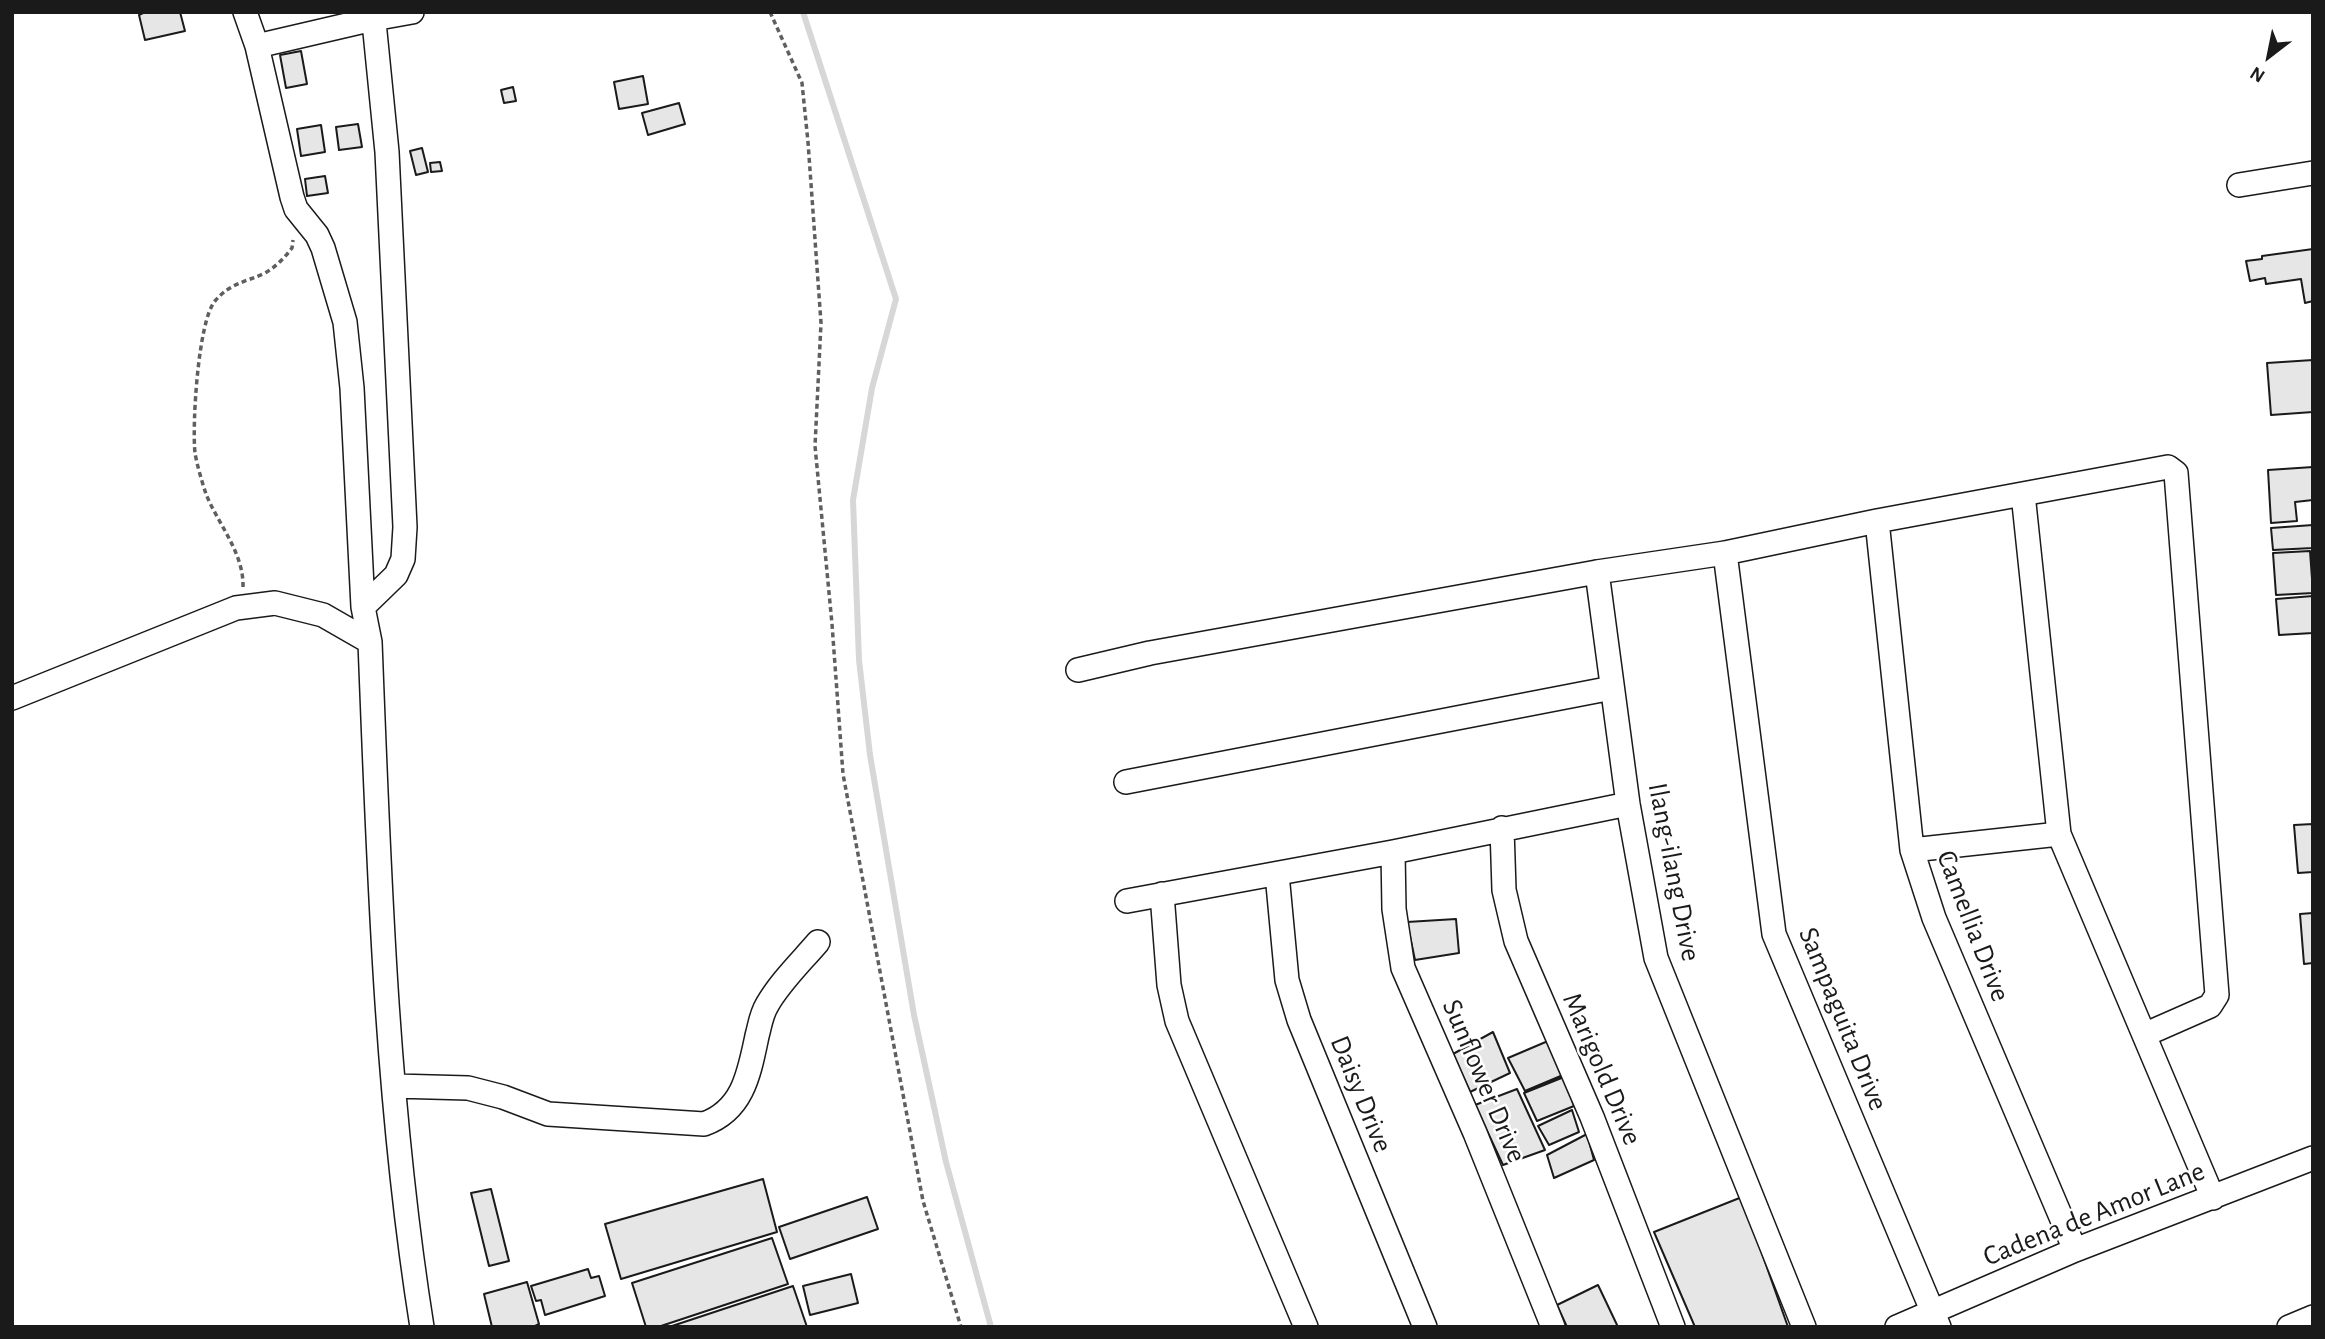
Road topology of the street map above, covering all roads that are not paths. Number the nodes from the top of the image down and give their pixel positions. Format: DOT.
graph roads {
  1 [pos="245,12"];
  2 [pos="412,12"];
  3 [pos="373,15"];
  4 [pos="257,47"];
  5 [pos="2313,173"];
  6 [pos="2239,186"];
  7 [pos="2023,494"];
  8 [pos="1877,521"];
  9 [pos="1725,553"];
  10 [pos="1597,572"];
  11 [pos="363,607"];
  12 [pos="370,642"];
  13 [pos="1078,670"];
  14 [pos="1612,688"];
  15 [pos="12,698"];
  16 [pos="1126,782"];
  17 [pos="1628,804"];
  18 [pos="1502,828"];
  19 [pos="2059,834"];
  20 [pos="1912,850"];
  21 [pos="1393,852"];
  22 [pos="1277,874"];
  23 [pos="1162,894"];
  24 [pos="1127,901"];
  25 [pos="818,942"];
  26 [pos="2144,1035"];
  27 [pos="395,1086"];
  28 [pos="2313,1158"];
  29 [pos="2213,1198"];
  30 [pos="2075,1250"];
  31 [pos="2313,1317"];
  32 [pos="1936,1319"];
  33 [pos="422,1327"];
  34 [pos="1306,1327"];
  35 [pos="1425,1327"];
  36 [pos="1553,1327"];
  37 [pos="1673,1327"];
  38 [pos="1804,1327"];
  39 [pos="1897,1327"];
  40 [pos="2289,1327"];
  1 -- 4 [label="street"];
  2 -- 3 [label="street"];
  3 -- 4 [label="street"];
  3 -- 11 [label="street"];
  4 -- 11 [label="street"];
  5 -- 6 [label="street"];
  7 -- 8 [label="street"];
  7 -- 19 [label="street"];
  7 -- 26 [label="street"];
  8 -- 9 [label="street"];
  8 -- 20 [label="street, Camellia Drive"];
  9 -- 10 [label="street"];
  9 -- 32 [label="street, Sampaguita Drive"];
  10 -- 13 [label="street"];
  10 -- 14 [label="street, Ilang-ilang Drive"];
  11 -- 12 [label="street"];
  12 -- 15 [label="street"];
  12 -- 27 [label="street"];
  14 -- 16 [label="street"];
  14 -- 17 [label="street, Ilang-ilang Drive"];
  17 -- 18 [label="street"];
  17 -- 38 [label="street, Ilang-ilang Drive"];
  18 -- 21 [label="street"];
  18 -- 37 [label="street, Marigold Drive"];
  19 -- 20 [label="street"];
  19 -- 26 [label="street"];
  20 -- 30 [label="street, Camellia Drive"];
  21 -- 22 [label="street"];
  21 -- 36 [label="street, Sunflower Drive"];
  22 -- 23 [label="street"];
  22 -- 35 [label="street, Daisy Drive"];
  23 -- 24 [label="street"];
  23 -- 34 [label="street"];
  25 -- 27 [label="street"];
  26 -- 29 [label="street"];
  27 -- 33 [label="street"];
  28 -- 29 [label="street, Cadena de Amor Lane"];
  29 -- 30 [label="street, Cadena de Amor Lane"];
  30 -- 32 [label="street, Cadena de Amor Lane"];
  31 -- 40 [label="street"];
  32 -- 39 [label="street, Cadena de Amor Lane"];
}
